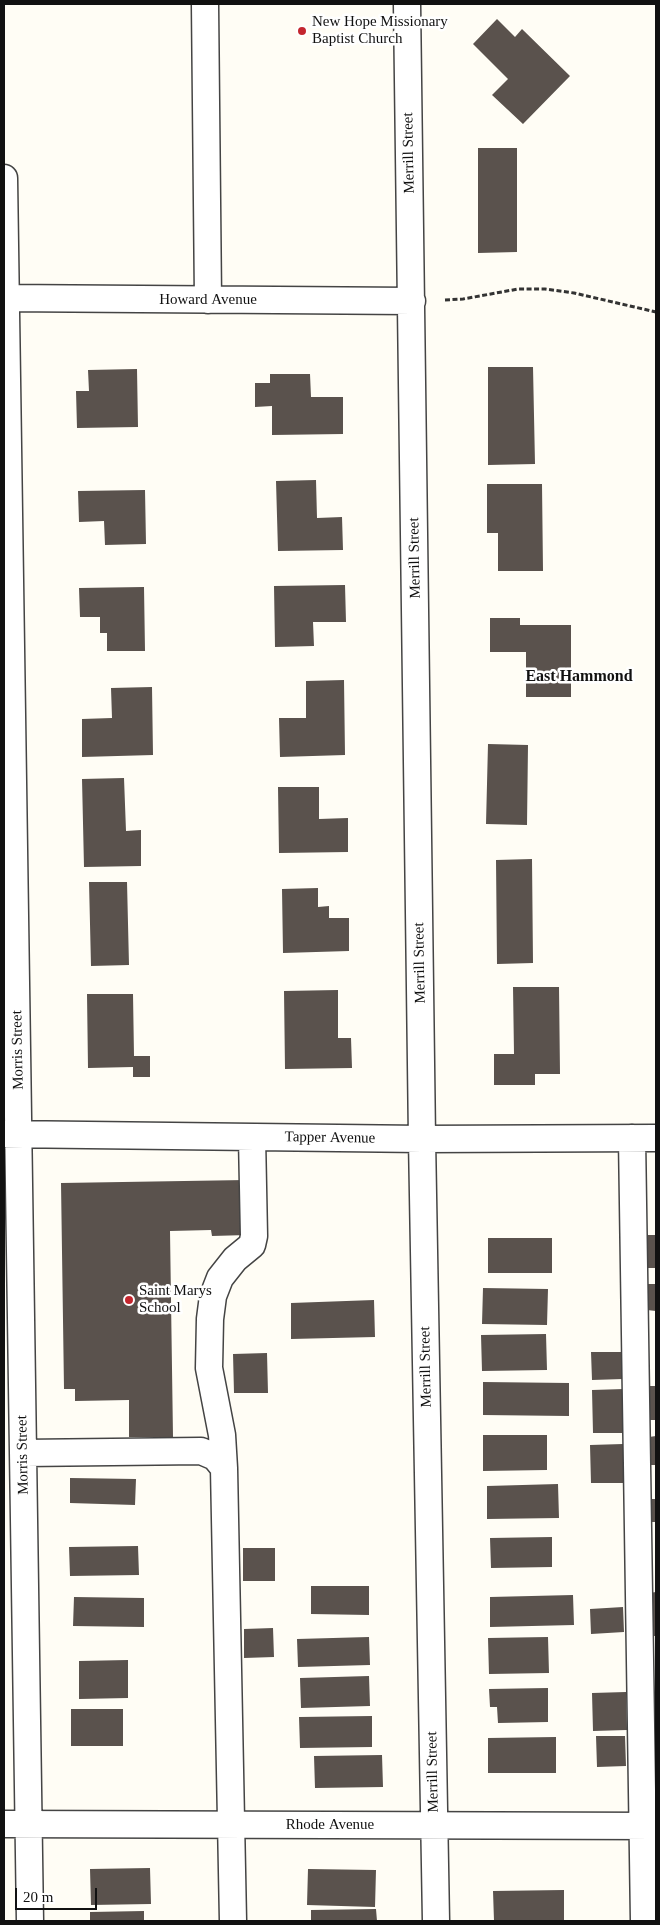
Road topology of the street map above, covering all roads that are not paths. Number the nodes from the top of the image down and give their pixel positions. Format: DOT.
graph roads {
  1 [pos="205,4"];
  2 [pos="407,4"];
  3 [pos="4,178"];
  4 [pos="5,298"];
  5 [pos="208,300"];
  6 [pos="412,301"];
  7 [pos="12,1134"];
  8 [pos="252,1137"];
  9 [pos="644,1138"];
  10 [pos="422,1139"];
  11 [pos="23,1454"];
  12 [pos="224,1468"];
  13 [pos="16,1824"];
  14 [pos="232,1825"];
  15 [pos="434,1825"];
  16 [pos="649,1826"];
  17 [pos="30,1921"];
  18 [pos="233,1921"];
  19 [pos="436,1921"];
  20 [pos="644,1921"];
  1 -- 5 [label="street"];
  2 -- 6 [label="street, Merrill Street"];
  3 -- 4 [label="street, Morris Street"];
  4 -- 5 [label="street, Howard Avenue"];
  4 -- 7 [label="street, Morris Street"];
  5 -- 6 [label="street, Howard Avenue"];
  6 -- 10 [label="street, Merrill Street"];
  7 -- 8 [label="street, Tapper Avenue"];
  7 -- 11 [label="street, Morris Street"];
  8 -- 10 [label="street, Tapper Avenue"];
  8 -- 12 [label="street"];
  9 -- 10 [label="street, Tapper Avenue"];
  9 -- 16 [label="street"];
  10 -- 15 [label="street, Merrill Street"];
  11 -- 12 [label="street"];
  11 -- 13 [label="street, Morris Street"];
  12 -- 14 [label="street"];
  13 -- 14 [label="street, Rhode Avenue"];
  13 -- 17 [label="street, Morris Street"];
  14 -- 15 [label="street, Rhode Avenue"];
  14 -- 18 [label="street"];
  15 -- 16 [label="street, Rhode Avenue"];
  15 -- 19 [label="street, Merrill Street"];
  16 -- 20 [label="street"];
}
